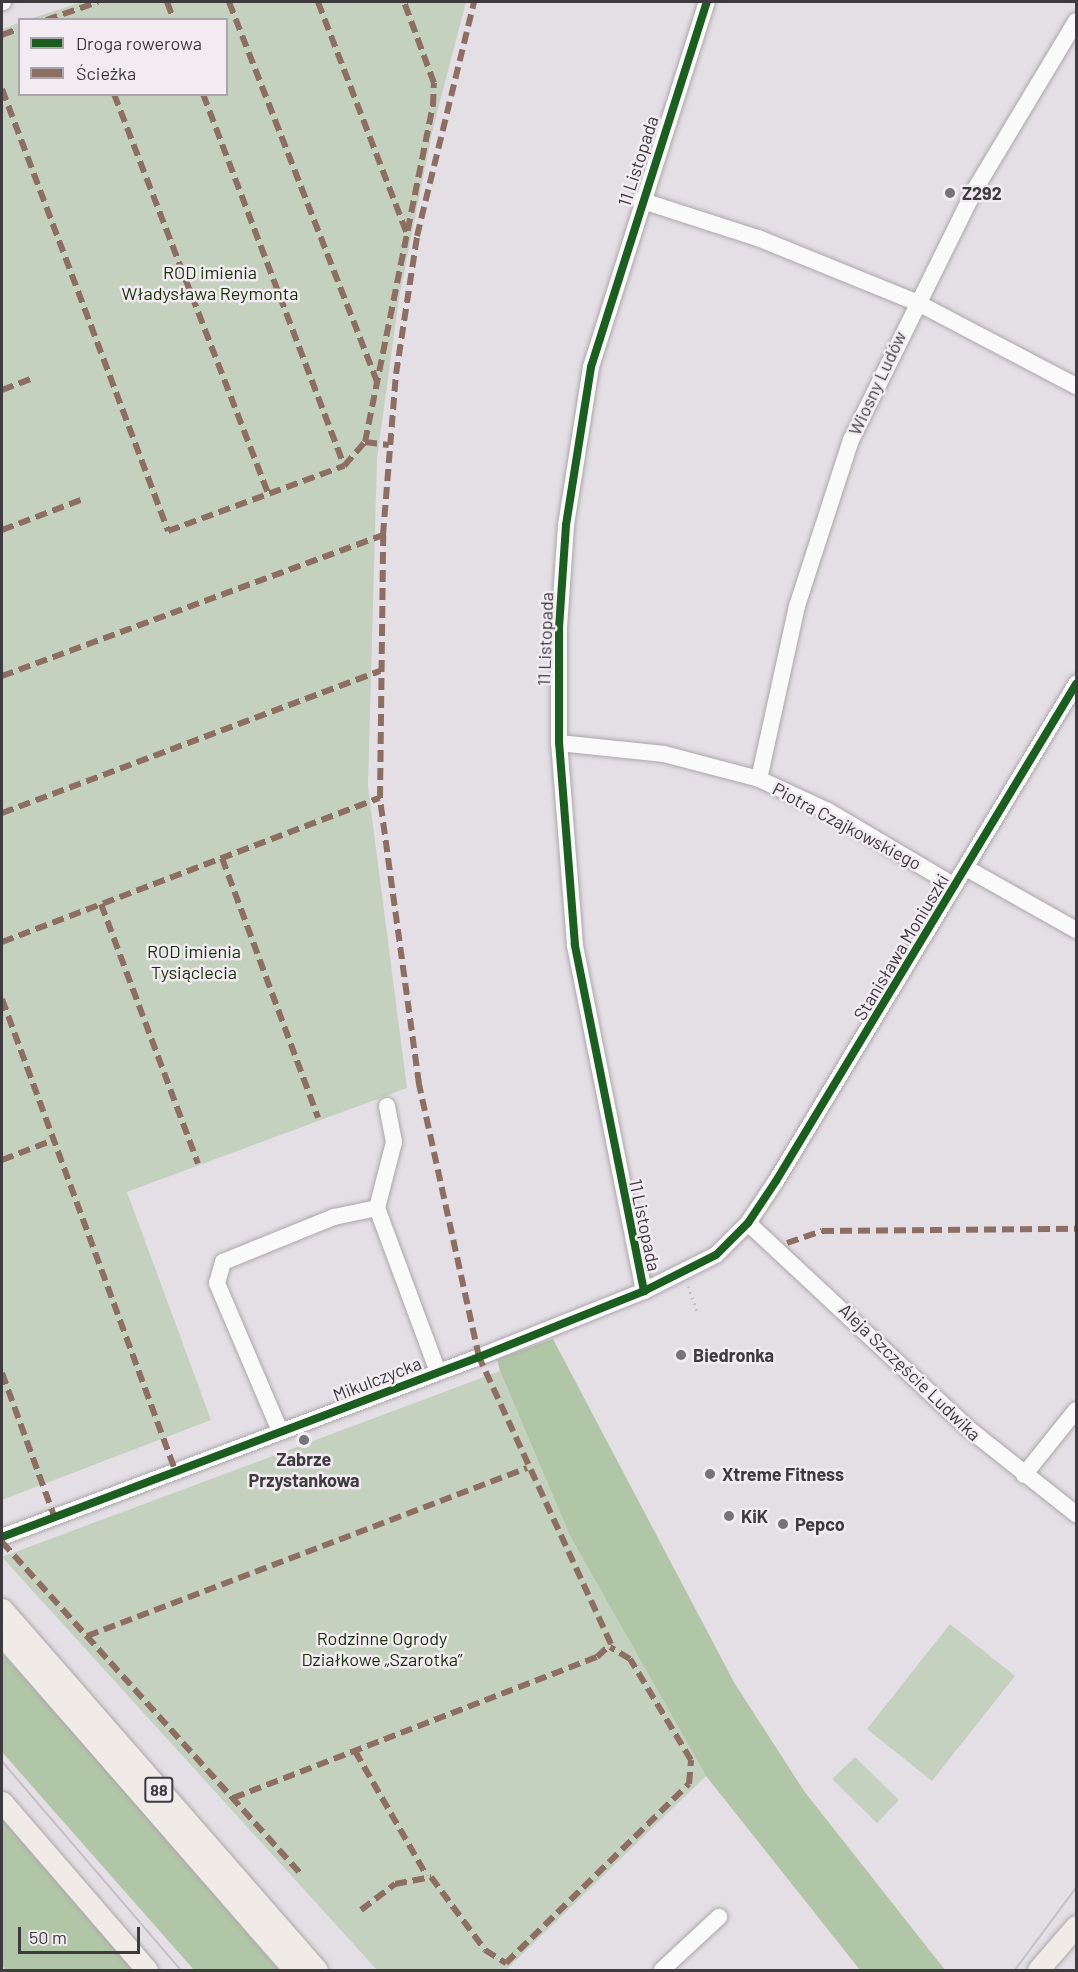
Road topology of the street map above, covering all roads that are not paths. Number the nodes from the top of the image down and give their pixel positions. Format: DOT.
graph roads {
  1 [pos="707,2"];
  2 [pos="1077,21"];
  3 [pos="640,200"];
  4 [pos="916,302"];
  5 [pos="1077,386"];
  6 [pos="1077,684"];
  7 [pos="559,743"];
  8 [pos="759,779"];
  9 [pos="966,868"];
  10 [pos="955,886"];
  11 [pos="1077,930"];
  12 [pos="387,1106"];
  13 [pos="376,1208"];
  14 [pos="748,1223"];
  15 [pos="644,1291"];
  16 [pos="438,1372"];
  17 [pos="1077,1410"];
  18 [pos="280,1431"];
  19 [pos="1024,1475"];
  20 [pos="1077,1514"];
  21 [pos="2,1537"];
  22 [pos="2,1609"];
  23 [pos="2,1635"];
  24 [pos="2,1802"];
  25 [pos="719,1917"];
  26 [pos="1077,1926"];
  27 [pos="147,1971"];
  28 [pos="294,1971"];
  29 [pos="317,1971"];
  30 [pos="662,1971"];
  31 [pos="1038,1971"];
  1 -- 3 [label="street, 11 Listopada"];
  2 -- 4 [label="street, Wiosny Ludów"];
  3 -- 4 [label="street"];
  3 -- 7 [label="street, 11 Listopada"];
  4 -- 5 [label="street"];
  4 -- 8 [label="street, Wiosny Ludów"];
  6 -- 9 [label="street, Stanisława Moniuszki"];
  7 -- 8 [label="street, Piotra Czajkowskiego"];
  7 -- 15 [label="street, 11 Listopada"];
  8 -- 10 [label="street, Piotra Czajkowskiego"];
  9 -- 10 [label="street, Stanisława Moniuszki"];
  9 -- 11 [label="street"];
  10 -- 14 [label="street, Stanisława Moniuszki"];
  12 -- 13 [label="street"];
  13 -- 16 [label="street"];
  13 -- 18 [label="street"];
  14 -- 15 [label="street, Mikulczycka"];
  14 -- 19 [label="street, Aleja Szczęście Ludwika"];
  15 -- 16 [label="street, Mikulczycka"];
  16 -- 18 [label="street, Mikulczycka"];
  17 -- 19 [label="street"];
  18 -- 21 [label="street, Mikulczycka"];
  19 -- 20 [label="street, Aleja Szczęście Ludwika"];
  22 -- 29 [label="main road, 88"];
  23 -- 28 [label="main road, 88"];
  24 -- 27 [label="main road"];
  25 -- 30 [label="street"];
  26 -- 31 [label="main road"];
}
